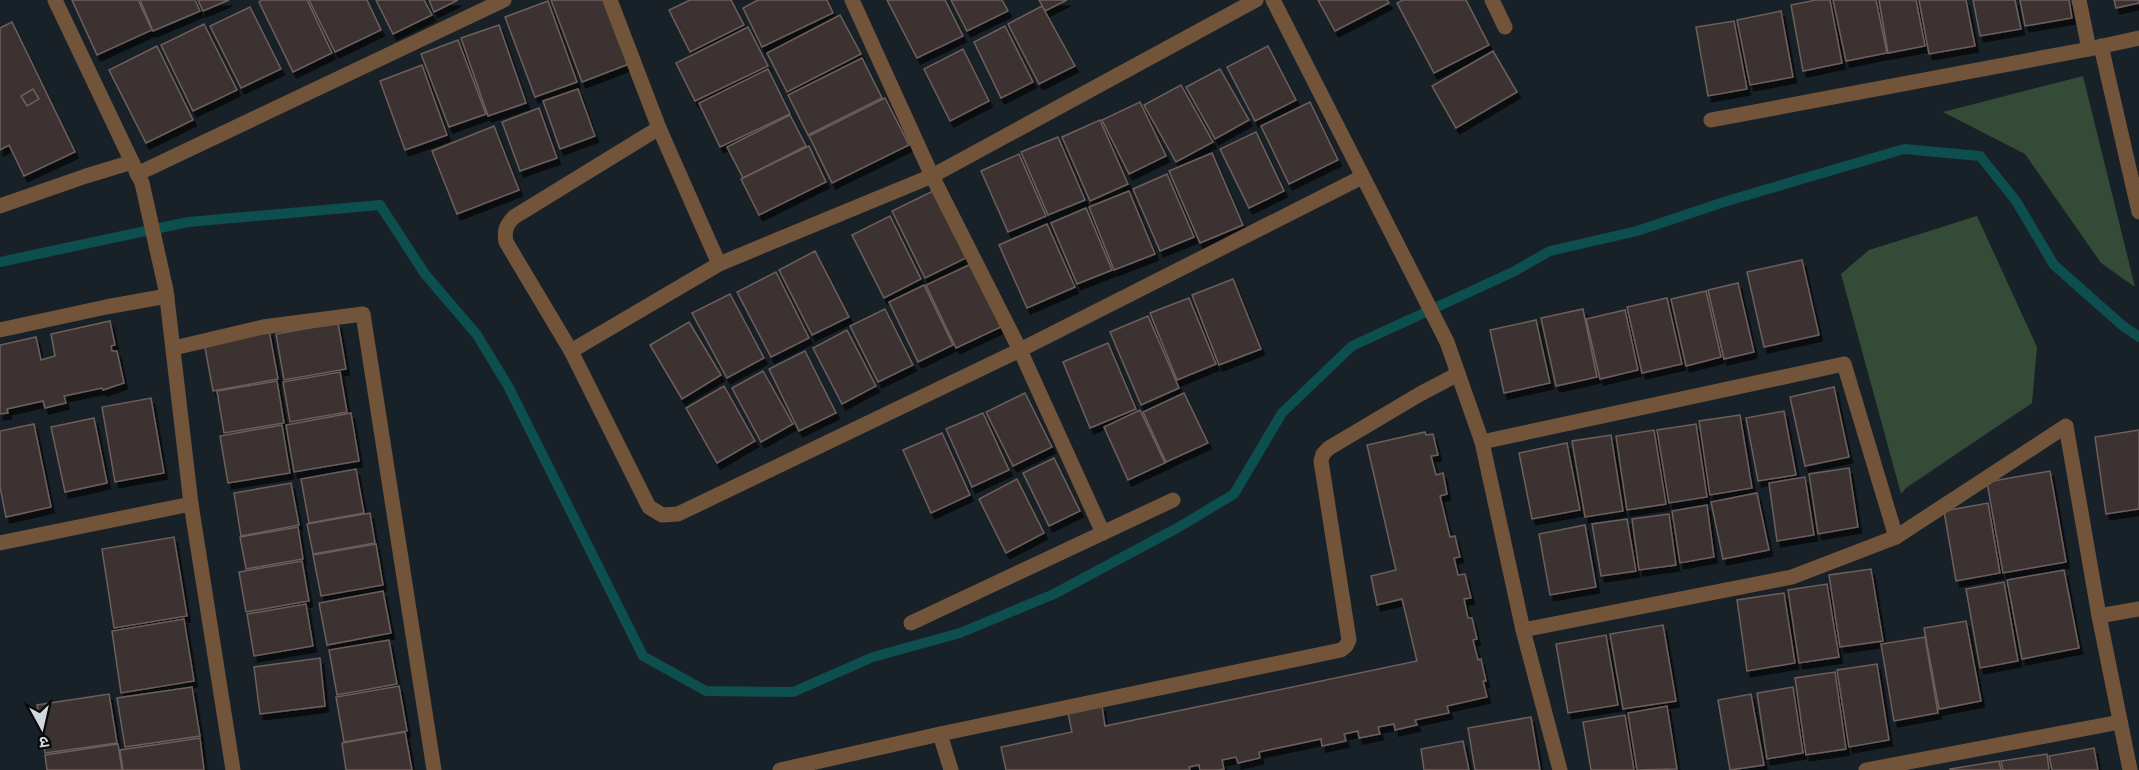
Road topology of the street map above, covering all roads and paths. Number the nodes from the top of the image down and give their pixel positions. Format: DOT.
graph roads {
  1 [pos="55,0"];
  2 [pos="504,0"];
  3 [pos="610,0"];
  4 [pos="852,0"];
  5 [pos="1256,0"];
  6 [pos="1273,0"];
  7 [pos="1492,0"];
  8 [pos="2079,0"];
  9 [pos="1505,27"];
  10 [pos="2139,38"];
  11 [pos="2095,47"];
  12 [pos="1711,120"];
  13 [pos="659,128"];
  14 [pos="137,173"];
  15 [pos="932,176"];
  16 [pos="1362,177"];
  17 [pos="0,207"];
  18 [pos="2139,212"];
  19 [pos="719,264"];
  20 [pos="167,293"];
  21 [pos="0,330"];
  22 [pos="174,348"];
  23 [pos="1020,350"];
  24 [pos="571,351"];
  25 [pos="1458,374"];
  26 [pos="1482,442"];
  27 [pos="1173,500"];
  28 [pos="191,504"];
  29 [pos="1103,533"];
  30 [pos="1896,537"];
  31 [pos="0,543"];
  32 [pos="2139,609"];
  33 [pos="2099,616"];
  34 [pos="911,622"];
  35 [pos="1523,630"];
  36 [pos="2120,722"];
  37 [pos="940,734"];
  38 [pos="233,770"];
  39 [pos="434,770"];
  40 [pos="780,770"];
  41 [pos="951,770"];
  42 [pos="1560,770"];
  43 [pos="1866,770"];
  44 [pos="2130,770"];
  1 -- 14 [label="street"];
  2 -- 14 [label="street"];
  3 -- 13 [label="street"];
  4 -- 15 [label="street"];
  5 -- 15 [label="street"];
  6 -- 16 [label="street"];
  7 -- 9 [label="street"];
  8 -- 11 [label="street"];
  10 -- 11 [label="street"];
  11 -- 12 [label="street"];
  11 -- 18 [label="street"];
  13 -- 19 [label="street"];
  13 -- 24 [label="street"];
  14 -- 17 [label="street"];
  14 -- 20 [label="street"];
  15 -- 19 [label="street"];
  15 -- 23 [label="street"];
  16 -- 23 [label="street"];
  16 -- 25 [label="street"];
  19 -- 24 [label="street"];
  20 -- 21 [label="street"];
  20 -- 22 [label="street"];
  22 -- 28 [label="street"];
  22 -- 39 [label="street"];
  23 -- 24 [label="street"];
  23 -- 29 [label="street"];
  25 -- 26 [label="street"];
  25 -- 37 [label="street"];
  26 -- 30 [label="street"];
  26 -- 35 [label="street"];
  27 -- 29 [label="street"];
  28 -- 31 [label="street"];
  28 -- 38 [label="street"];
  29 -- 34 [label="street"];
  30 -- 33 [label="street"];
  30 -- 35 [label="street"];
  32 -- 33 [label="street"];
  33 -- 36 [label="street"];
  35 -- 42 [label="street"];
  36 -- 43 [label="street"];
  36 -- 44 [label="street"];
  37 -- 40 [label="street"];
  37 -- 41 [label="street"];
}
